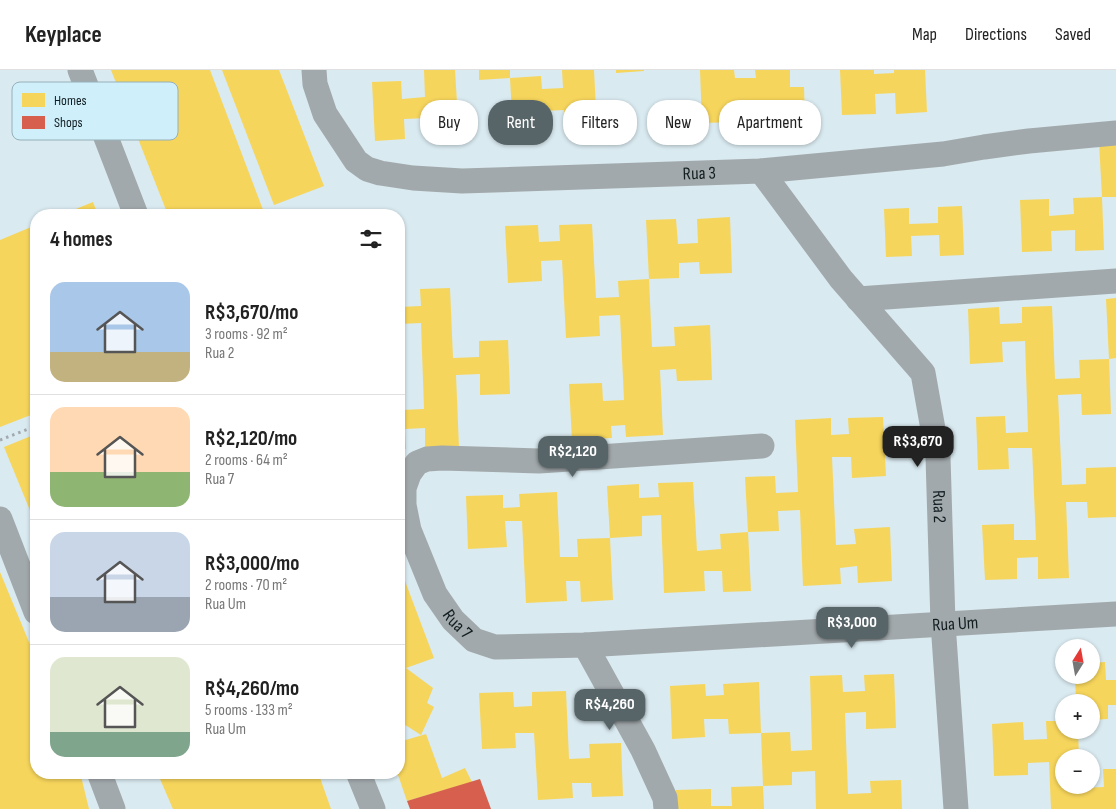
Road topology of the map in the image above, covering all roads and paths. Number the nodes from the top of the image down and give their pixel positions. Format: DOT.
graph roads {
  1 [pos="80,70"];
  2 [pos="314,70"];
  3 [pos="85,82"];
  4 [pos="1116,133"];
  5 [pos="107,140"];
  6 [pos="761,171"];
  7 [pos="134,209"];
  8 [pos="1116,282"];
  9 [pos="858,299"];
  10 [pos="30,428"];
  11 [pos="0,440"];
  12 [pos="762,446"];
  13 [pos="405,485"];
  14 [pos="405,510"];
  15 [pos="0,519"];
  16 [pos="30,596"];
  17 [pos="1116,614"];
  18 [pos="943,624"];
  19 [pos="585,645"];
  20 [pos="102,779"];
  21 [pos="361,779"];
  22 [pos="113,809"];
  23 [pos="373,809"];
  24 [pos="666,809"];
  25 [pos="956,809"];
  1 -- 3 [label="street"];
  2 -- 6 [label="street, Rua 3"];
  4 -- 6 [label="street, Rua 3"];
  5 -- 7 [label="street"];
  6 -- 9 [label="street, Rua 2"];
  8 -- 9 [label="street"];
  9 -- 18 [label="street, Rua 2"];
  10 -- 11 [label="path"];
  12 -- 13 [label="street, Rua 7"];
  14 -- 19 [label="street, Rua 7"];
  15 -- 16 [label="street"];
  17 -- 18 [label="street, Rua Um"];
  18 -- 19 [label="street, Rua Um"];
  18 -- 25 [label="street, Rua 2"];
  19 -- 24 [label="street"];
  20 -- 22 [label="street"];
  21 -- 23 [label="street"];
}
